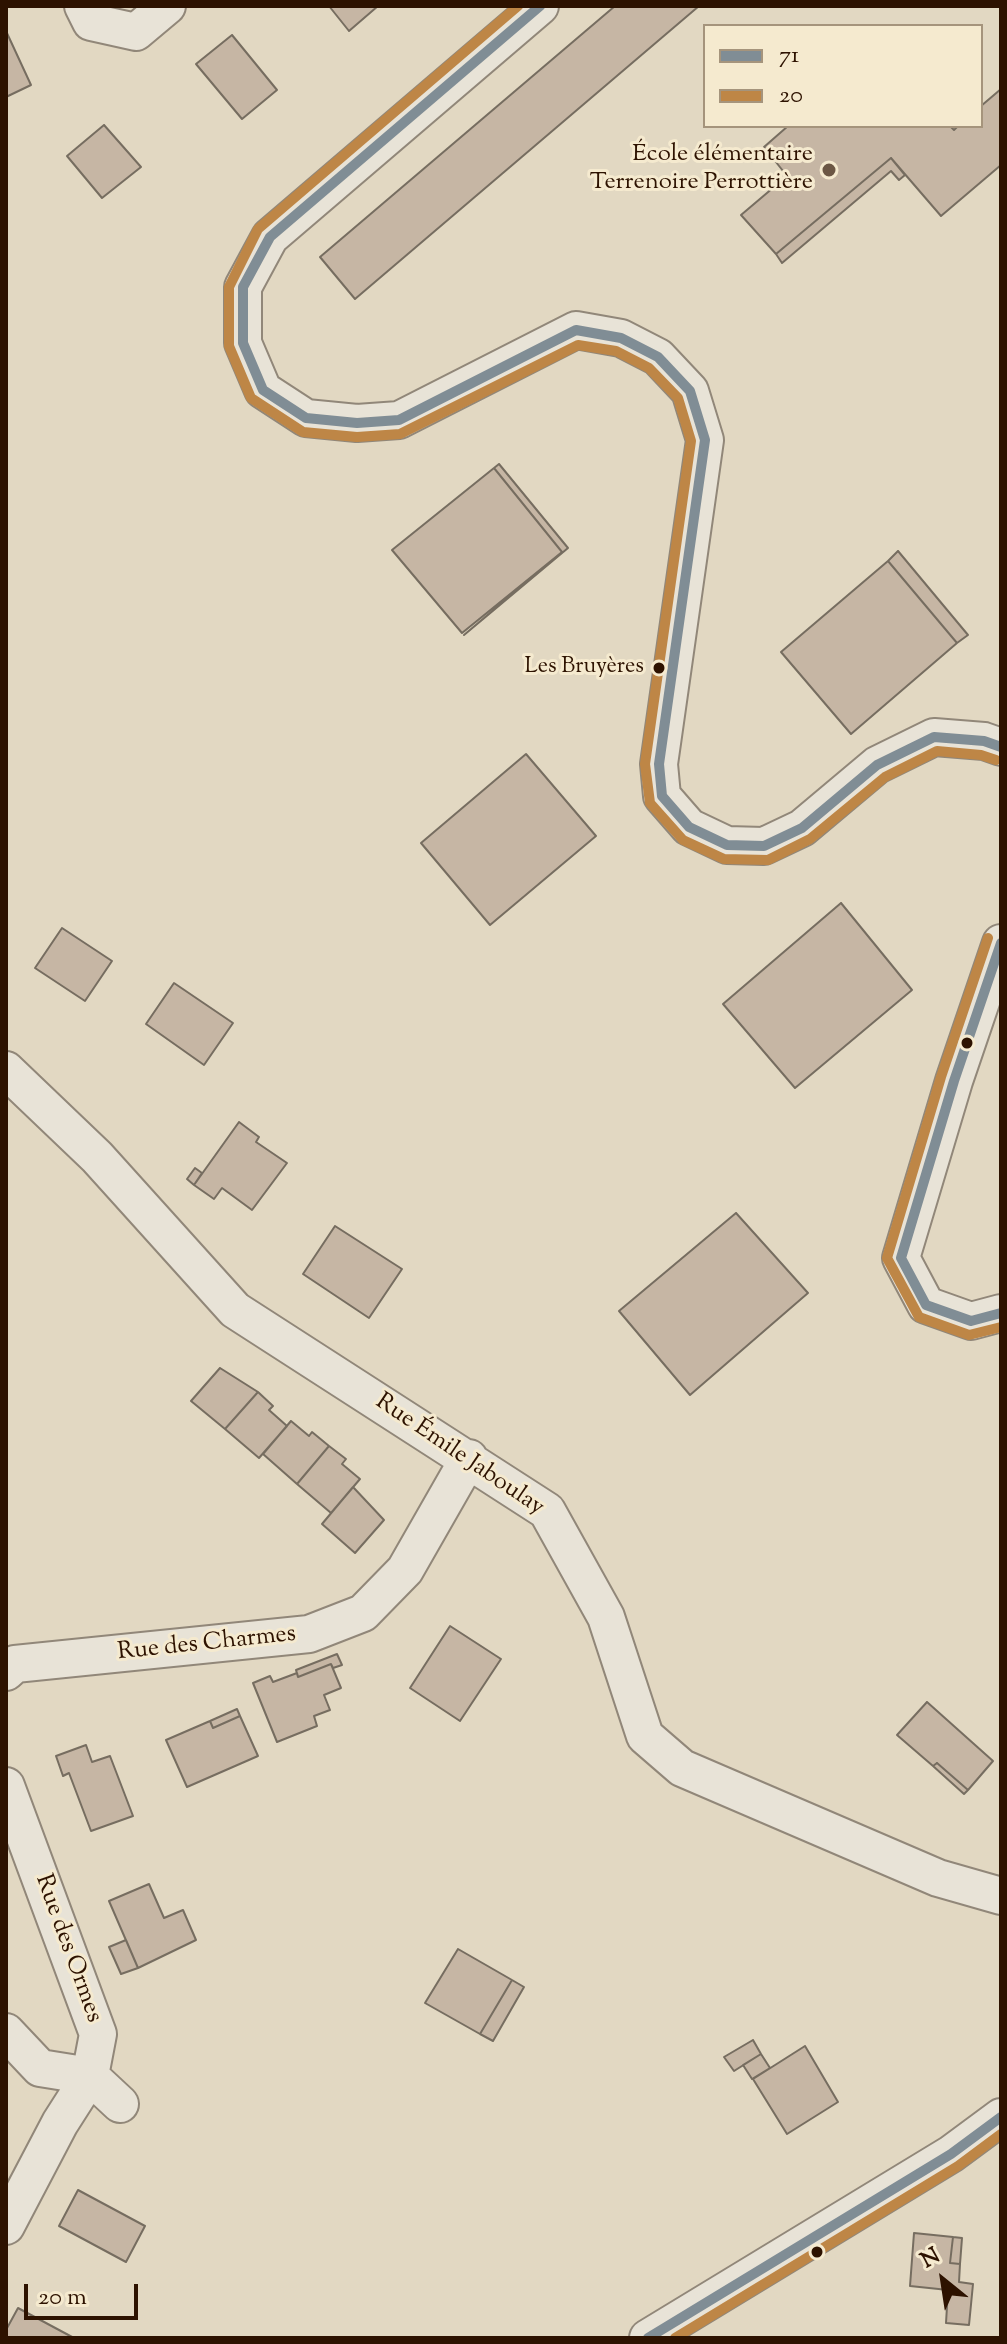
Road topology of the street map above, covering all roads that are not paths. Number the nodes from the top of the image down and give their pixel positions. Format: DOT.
graph roads {
  1 [pos="83,6"];
  2 [pos="167,6"];
  3 [pos="540,6"];
  4 [pos="1001,747"];
  5 [pos="1001,943"];
  6 [pos="6,1070"];
  7 [pos="1001,1313"];
  8 [pos="469,1458"];
  9 [pos="6,1672"];
  10 [pos="6,1786"];
  11 [pos="1001,1896"];
  12 [pos="6,2032"];
  13 [pos="90,2076"];
  14 [pos="120,2104"];
  15 [pos="1001,2117"];
  16 [pos="6,2226"];
  17 [pos="648,2338"];
  1 -- 2 [label="street"];
  3 -- 4 [label="street"];
  5 -- 7 [label="street"];
  6 -- 8 [label="street, Rue Émile Jaboulay"];
  8 -- 9 [label="street, Rue des Charmes"];
  8 -- 11 [label="street, Rue Émile Jaboulay"];
  10 -- 13 [label="street, Rue des Ormes"];
  12 -- 13 [label="street"];
  13 -- 14 [label="street"];
  13 -- 16 [label="street"];
  15 -- 17 [label="street"];
}
